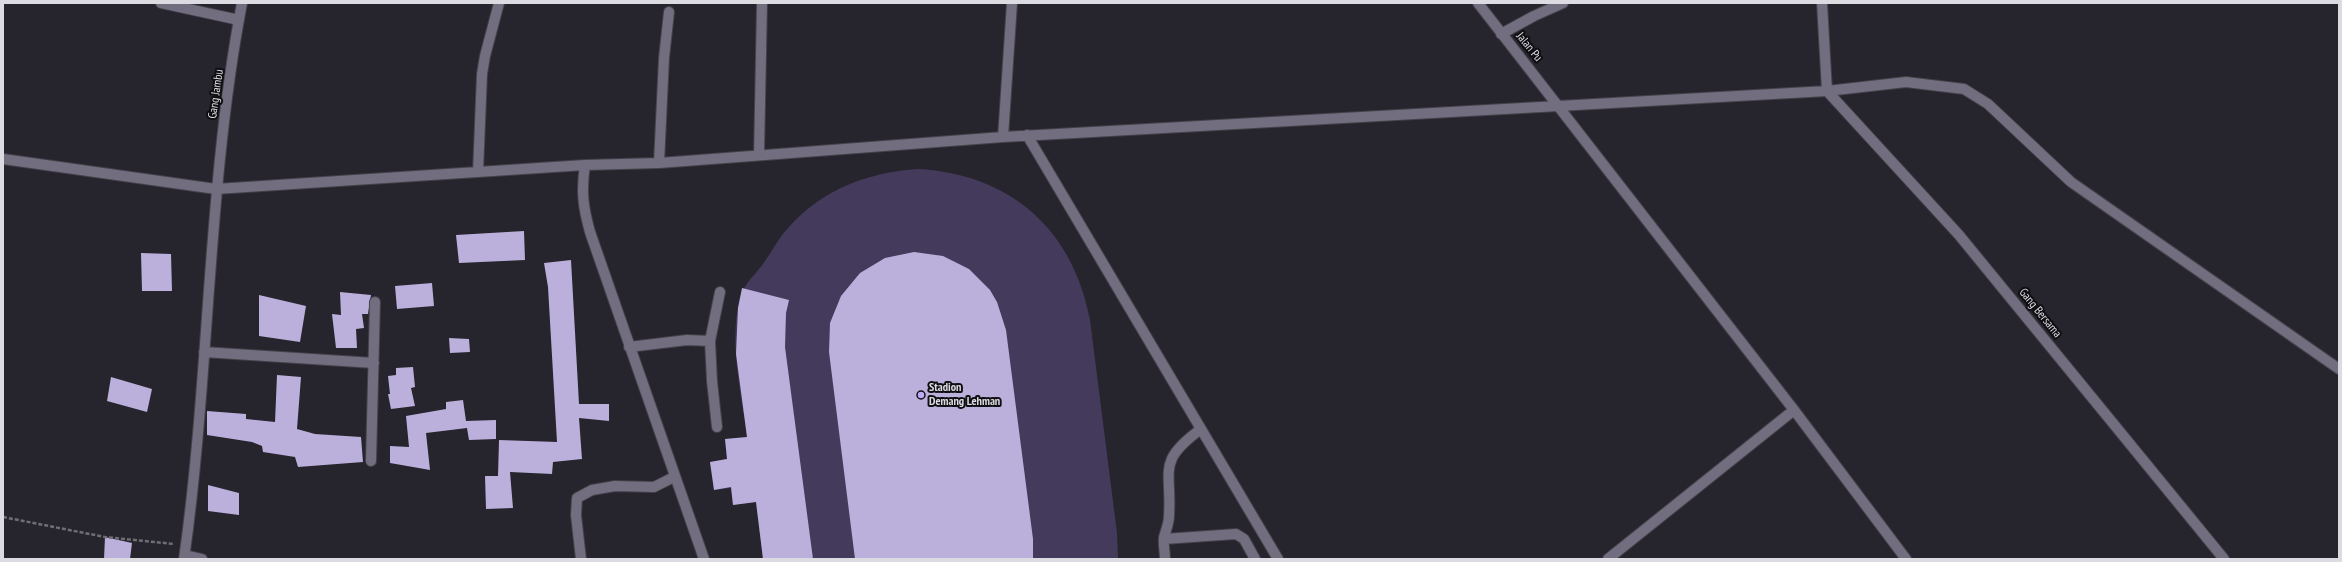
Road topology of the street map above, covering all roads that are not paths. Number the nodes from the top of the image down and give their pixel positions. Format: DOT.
graph roads {
  1 [pos="161,3"];
  2 [pos="242,3"];
  3 [pos="499,3"];
  4 [pos="762,3"];
  5 [pos="1012,3"];
  6 [pos="1478,3"];
  7 [pos="1563,3"];
  8 [pos="1822,3"];
  9 [pos="669,12"];
  10 [pos="239,20"];
  11 [pos="1501,34"];
  12 [pos="1827,91"];
  13 [pos="1561,107"];
  14 [pos="1027,135"];
  15 [pos="1003,137"];
  16 [pos="760,155"];
  17 [pos="3,159"];
  18 [pos="659,163"];
  19 [pos="585,165"];
  20 [pos="478,172"];
  21 [pos="216,188"];
  22 [pos="720,292"];
  23 [pos="375,302"];
  24 [pos="710,342"];
  25 [pos="629,347"];
  26 [pos="204,352"];
  27 [pos="374,363"];
  28 [pos="2339,369"];
  29 [pos="1794,410"];
  30 [pos="718,427"];
  31 [pos="1201,429"];
  32 [pos="371,461"];
  33 [pos="674,477"];
  34 [pos="1164,539"];
  35 [pos="184,557"];
  36 [pos="202,559"];
  37 [pos="581,559"];
  38 [pos="704,559"];
  39 [pos="1165,559"];
  40 [pos="1255,559"];
  41 [pos="1278,559"];
  42 [pos="1608,559"];
  43 [pos="1906,559"];
  44 [pos="2224,559"];
  1 -- 10 [label="street"];
  2 -- 10 [label="street, Gang Jambu"];
  3 -- 20 [label="street"];
  4 -- 16 [label="street"];
  5 -- 15 [label="street"];
  6 -- 11 [label="street, Jalan Pu"];
  7 -- 11 [label="street"];
  8 -- 12 [label="street"];
  9 -- 18 [label="street"];
  10 -- 21 [label="street, Gang Jambu"];
  11 -- 13 [label="street, Jalan Pu"];
  12 -- 13 [label="street"];
  12 -- 28 [label="street"];
  12 -- 44 [label="street, Gang Bersama"];
  13 -- 14 [label="street"];
  13 -- 29 [label="street, Jalan Pu"];
  14 -- 15 [label="street"];
  14 -- 31 [label="street"];
  15 -- 16 [label="street"];
  16 -- 18 [label="street"];
  17 -- 21 [label="street"];
  18 -- 19 [label="street"];
  19 -- 20 [label="street"];
  19 -- 25 [label="street"];
  20 -- 21 [label="street"];
  21 -- 26 [label="street, Gang Jambu"];
  22 -- 24 [label="street"];
  23 -- 27 [label="street"];
  24 -- 25 [label="street"];
  24 -- 30 [label="street"];
  25 -- 33 [label="street"];
  26 -- 27 [label="street"];
  26 -- 35 [label="street, Gang Jambu"];
  27 -- 32 [label="street"];
  29 -- 42 [label="street"];
  29 -- 43 [label="street, Jalan Pu"];
  31 -- 34 [label="street"];
  31 -- 41 [label="street"];
  33 -- 37 [label="street"];
  33 -- 38 [label="street"];
  34 -- 39 [label="street"];
  34 -- 40 [label="street"];
  35 -- 36 [label="street"];
}
